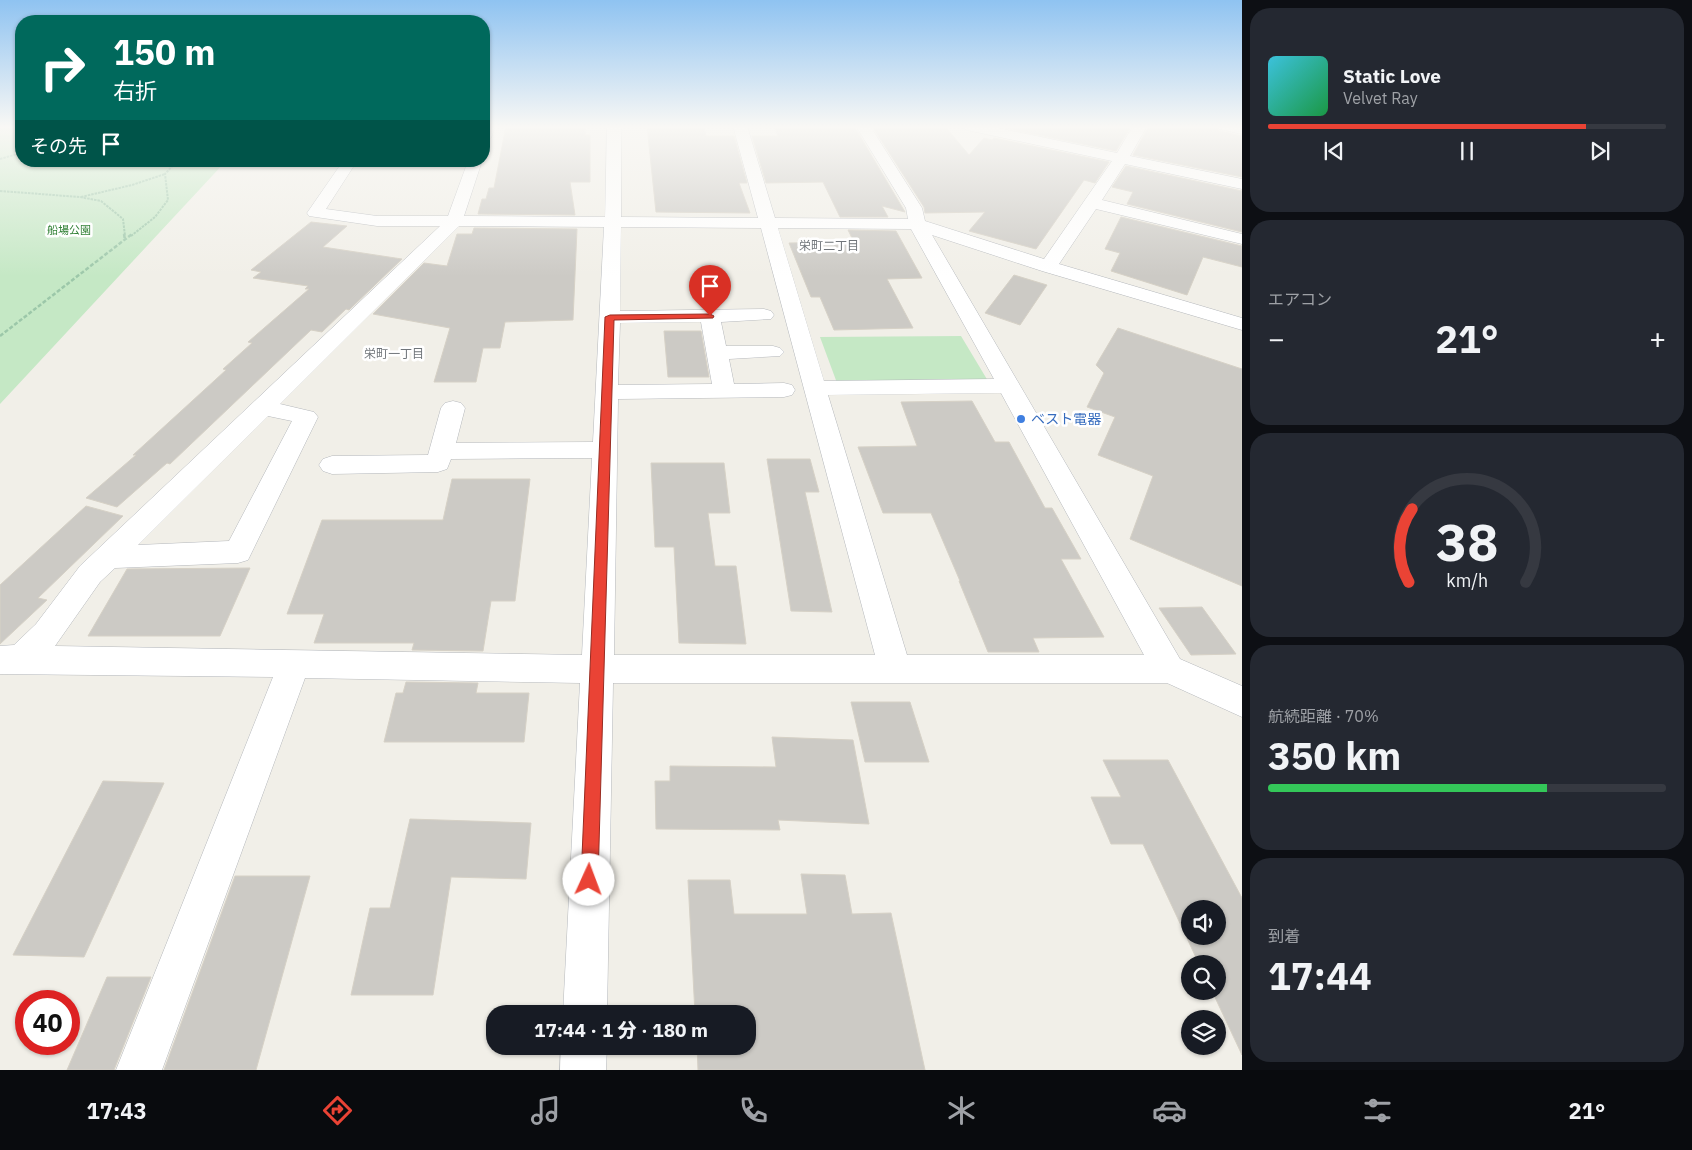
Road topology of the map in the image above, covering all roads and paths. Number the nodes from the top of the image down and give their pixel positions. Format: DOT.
graph roads {
  1 [pos="159,176"];
  2 [pos="165,176"];
  3 [pos="340,176"];
  4 [pos="470,176"];
  5 [pos="613,176"];
  6 [pos="754,176"];
  7 [pos="894,176"];
  8 [pos="1111,176"];
  9 [pos="1203,176"];
  10 [pos="1242,184"];
  11 [pos="0,191"];
  12 [pos="80,197"];
  13 [pos="1093,203"];
  14 [pos="454,222"];
  15 [pos="613,222"];
  16 [pos="768,223"];
  17 [pos="917,224"];
  18 [pos="1242,239"];
  19 [pos="125,241"];
  20 [pos="1048,267"];
  21 [pos="710,316"];
  22 [pos="764,316"];
  23 [pos="610,317"];
  24 [pos="1242,324"];
  25 [pos="0,336"];
  26 [pos="773,352"];
  27 [pos="717,353"];
  28 [pos="1008,386"];
  29 [pos="815,388"];
  30 [pos="724,390"];
  31 [pos="784,390"];
  32 [pos="607,392"];
  33 [pos="263,407"];
  34 [pos="452,408"];
  35 [pos="605,450"];
  36 [pos="443,451"];
  37 [pos="332,465"];
  38 [pos="99,565"];
  39 [pos="11,659"];
  40 [pos="295,664"];
  41 [pos="596,669"];
  42 [pos="895,669"];
  43 [pos="1169,669"];
  44 [pos="1242,702"];
  45 [pos="585,1005"];
  46 [pos="584,1055"];
  47 [pos="139,1070"];
  48 [pos="583,1070"];
  1 -- 12 [label="path"];
  2 -- 19 [label="path"];
  3 -- 14 [label="street"];
  4 -- 14 [label="street"];
  5 -- 15 [label="street"];
  6 -- 16 [label="street"];
  7 -- 17 [label="street"];
  8 -- 13 [label="street"];
  9 -- 10 [label="street"];
  11 -- 12 [label="path"];
  12 -- 19 [label="path"];
  13 -- 18 [label="street"];
  13 -- 20 [label="street"];
  14 -- 15 [label="street"];
  14 -- 33 [label="street"];
  15 -- 16 [label="street"];
  15 -- 23 [label="street"];
  16 -- 17 [label="street"];
  16 -- 29 [label="street"];
  17 -- 20 [label="street"];
  17 -- 28 [label="street"];
  19 -- 25 [label="path"];
  20 -- 24 [label="street"];
  21 -- 22 [label="street"];
  21 -- 23 [label="street"];
  21 -- 27 [label="street"];
  23 -- 32 [label="street"];
  26 -- 27 [label="street"];
  27 -- 30 [label="street"];
  28 -- 29 [label="street"];
  28 -- 43 [label="street"];
  29 -- 42 [label="street"];
  30 -- 31 [label="street"];
  30 -- 32 [label="street"];
  32 -- 35 [label="street"];
  33 -- 38 [label="street"];
  33 -- 38 [label="street"];
  34 -- 36 [label="street"];
  35 -- 36 [label="street"];
  35 -- 41 [label="street"];
  36 -- 37 [label="street"];
  38 -- 39 [label="street"];
  39 -- 40 [label="street"];
  40 -- 41 [label="street"];
  40 -- 47 [label="street"];
  41 -- 42 [label="street"];
  41 -- 45 [label="street"];
  42 -- 43 [label="street"];
  43 -- 44 [label="street"];
  46 -- 48 [label="street"];
}
